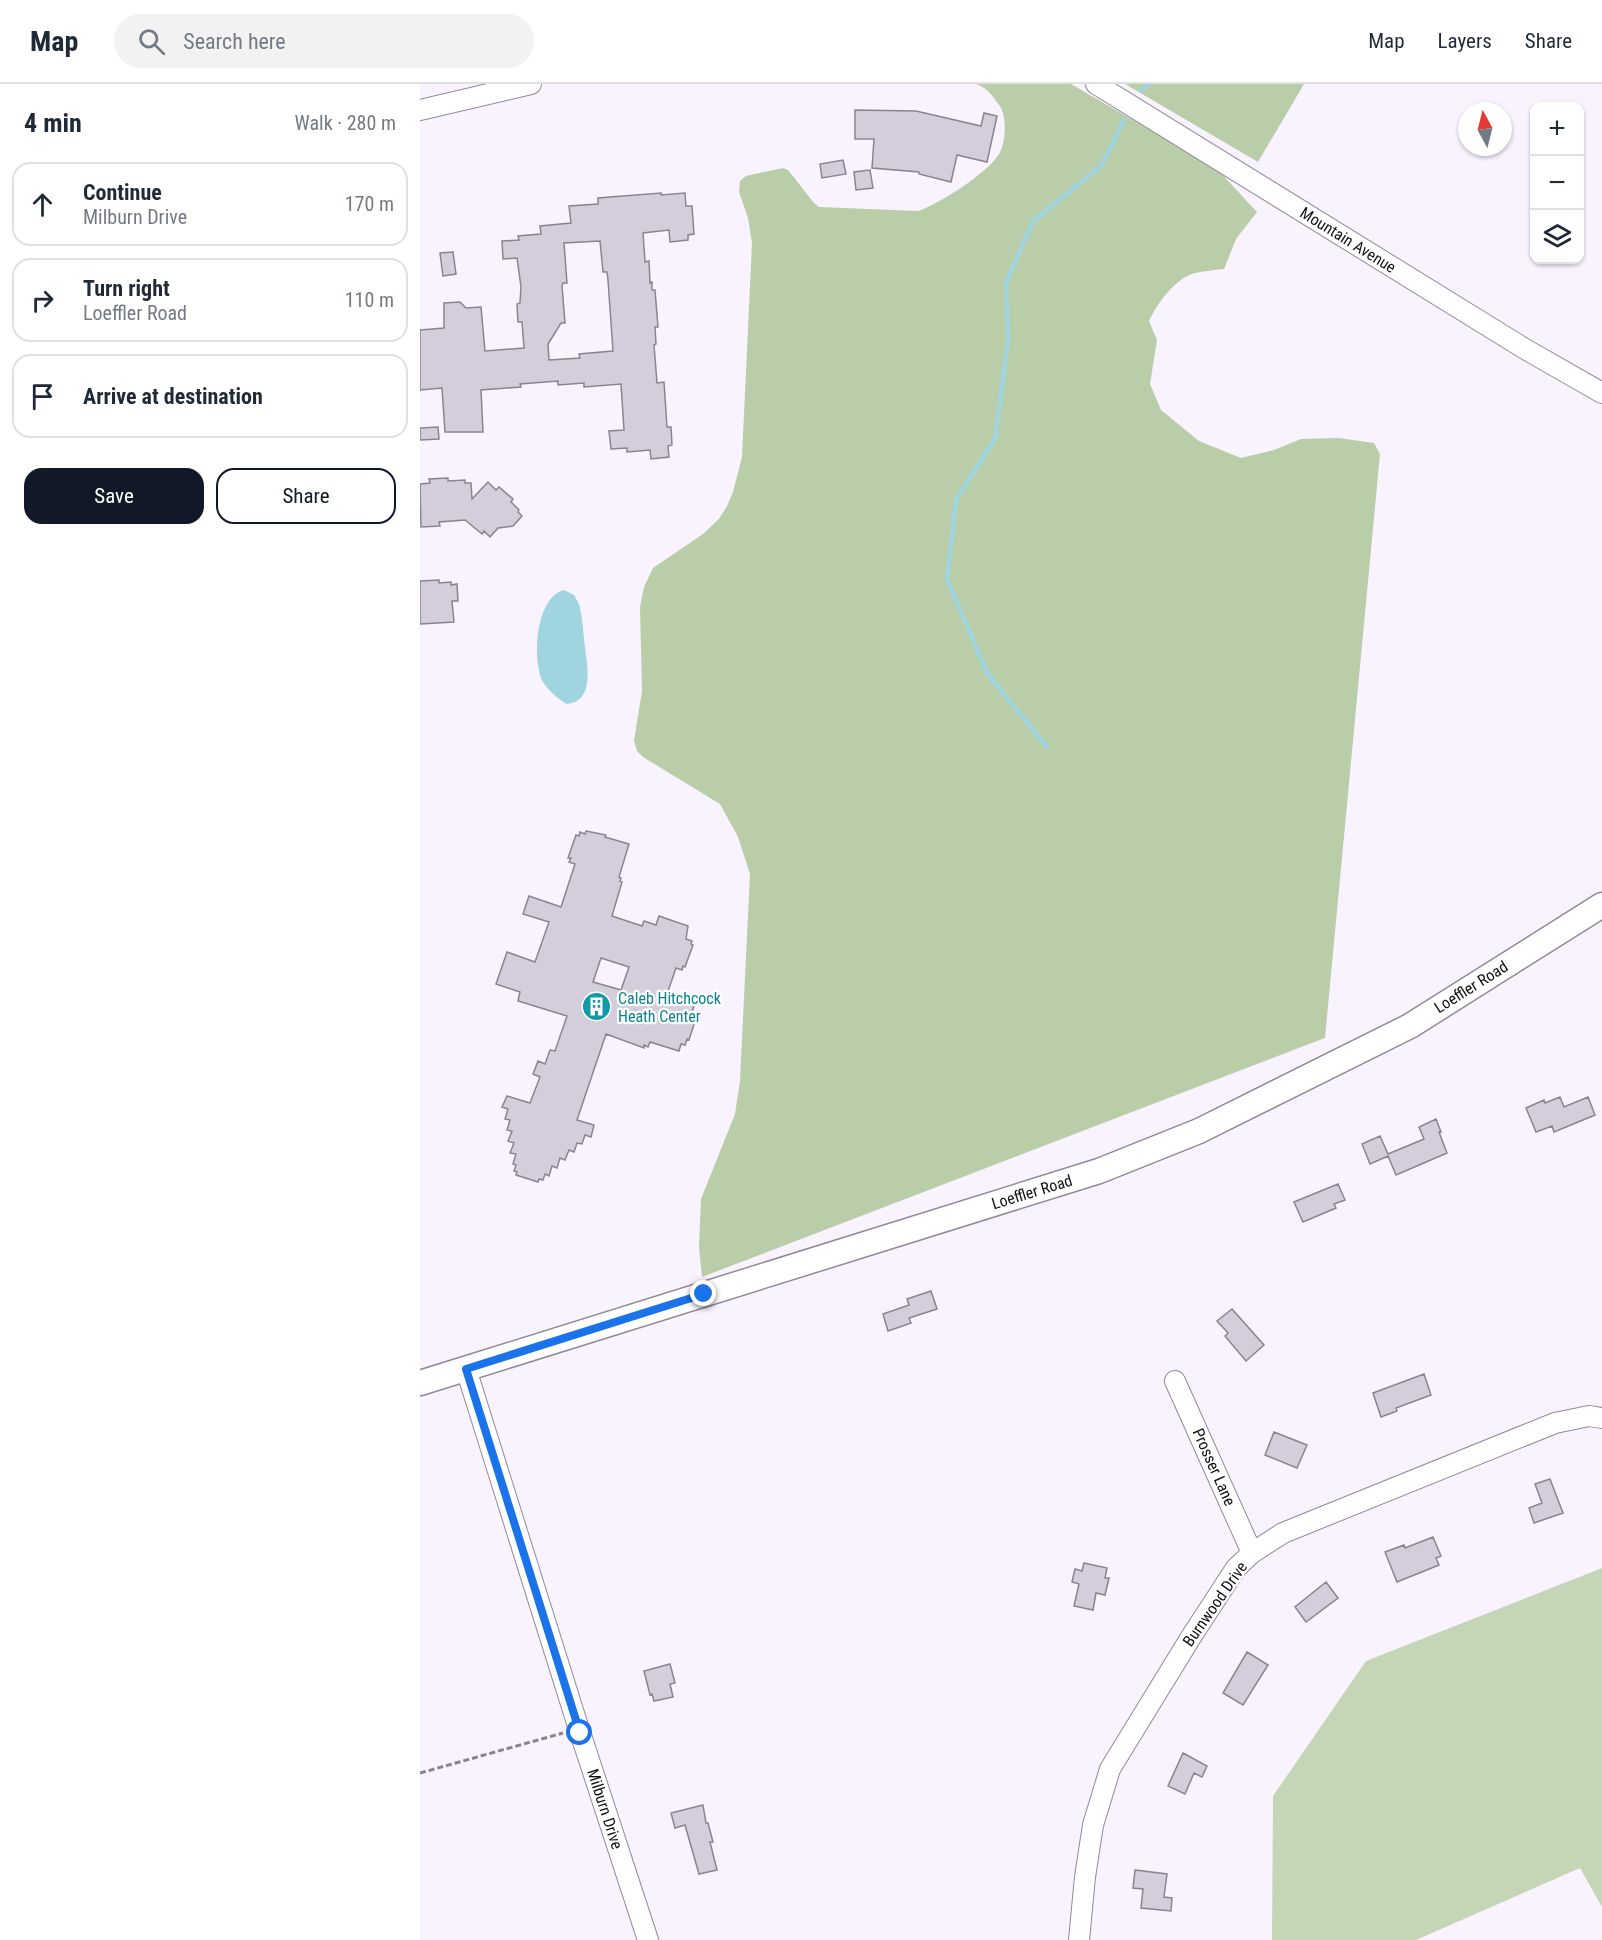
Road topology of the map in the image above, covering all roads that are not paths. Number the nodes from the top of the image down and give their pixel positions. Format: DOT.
graph roads {
  1 [pos="531,84"];
  2 [pos="1096,84"];
  3 [pos="420,110"];
  4 [pos="1602,393"];
  5 [pos="1602,904"];
  6 [pos="466,1369"];
  7 [pos="1175,1381"];
  8 [pos="420,1383"];
  9 [pos="1602,1418"];
  10 [pos="1252,1553"];
  11 [pos="648,1940"];
  12 [pos="1079,1940"];
  1 -- 3 [label="street"];
  2 -- 4 [label="street, Mountain Avenue"];
  5 -- 6 [label="main road, Loeffler Road"];
  6 -- 8 [label="main road, Loeffler Road"];
  6 -- 11 [label="street, Milburn Drive"];
  7 -- 10 [label="street, Prosser Lane"];
  9 -- 10 [label="street, Burnwood Drive"];
  10 -- 12 [label="street, Burnwood Drive"];
}
